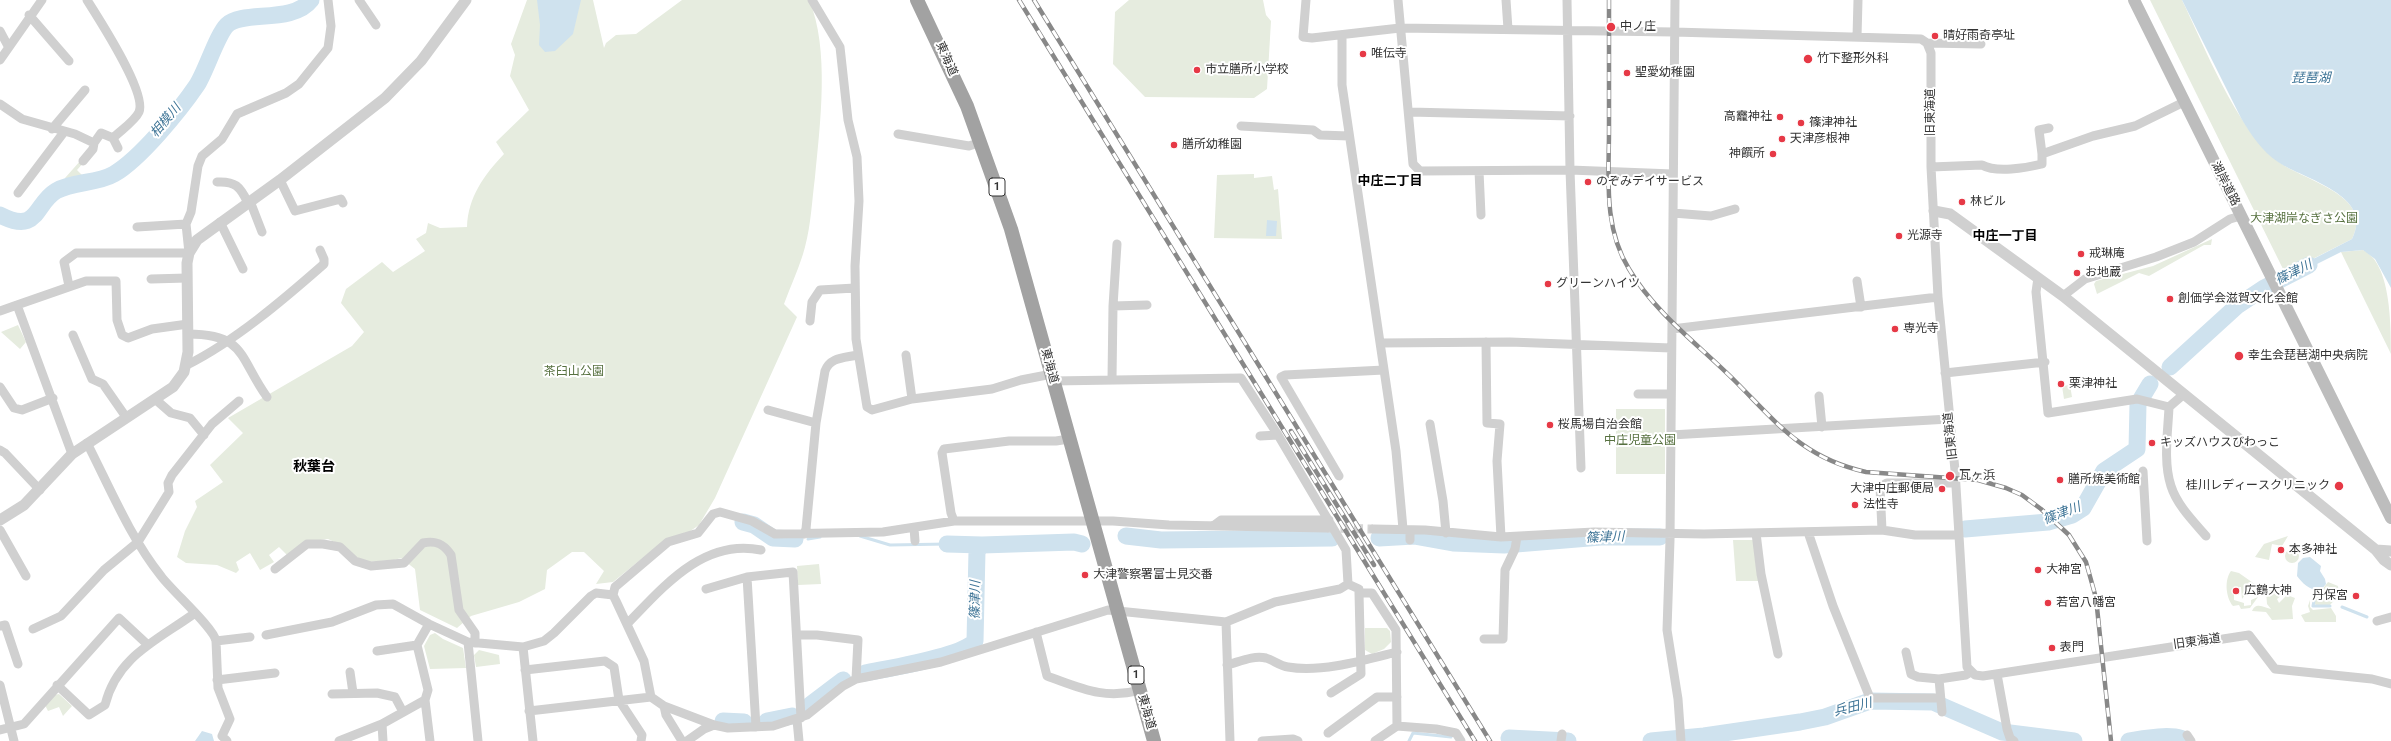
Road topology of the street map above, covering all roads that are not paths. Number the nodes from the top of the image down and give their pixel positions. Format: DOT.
graph roads {
  1 [pos="88,0"];
  2 [pos="328,0"];
  3 [pos="359,0"];
  4 [pos="466,0"];
  5 [pos="812,0"];
  6 [pos="917,0"];
  7 [pos="1306,0"];
  8 [pos="1398,0"];
  9 [pos="1506,0"];
  10 [pos="1567,0"];
  11 [pos="1675,0"];
  12 [pos="1858,0"];
  13 [pos="2134,0"];
  14 [pos="38,1"];
  15 [pos="29,15"];
  16 [pos="376,25"];
  17 [pos="1400,28"];
  18 [pos="1508,29"];
  19 [pos="1567,30"];
  20 [pos="0,31"];
  21 [pos="1674,32"];
  22 [pos="1342,36"];
  23 [pos="1857,37"];
  24 [pos="1927,44"];
  25 [pos="1981,44"];
  26 [pos="8,46"];
  27 [pos="0,60"];
  28 [pos="69,61"];
  29 [pos="85,90"];
  30 [pos="2184,102"];
  31 [pos="0,104"];
  32 [pos="1410,112"];
  33 [pos="1570,116"];
  34 [pos="1241,126"];
  35 [pos="2049,128"];
  36 [pos="52,129"];
  37 [pos="64,132"];
  38 [pos="898,134"];
  39 [pos="1349,136"];
  40 [pos="113,138"];
  41 [pos="981,142"];
  42 [pos="94,143"];
  43 [pos="118,148"];
  44 [pos="2042,154"];
  45 [pos="83,161"];
  46 [pos="1931,167"];
  47 [pos="1570,170"];
  48 [pos="1479,171"];
  49 [pos="1673,174"];
  50 [pos="280,180"];
  51 [pos="216,182"];
  52 [pos="18,193"];
  53 [pos="249,202"];
  54 [pos="343,203"];
  55 [pos="1735,210"];
  56 [pos="1934,211"];
  57 [pos="1673,213"];
  58 [pos="1481,215"];
  59 [pos="2241,216"];
  60 [pos="220,222"];
  61 [pos="186,224"];
  62 [pos="137,227"];
  63 [pos="262,232"];
  64 [pos="1117,244"];
  65 [pos="320,250"];
  66 [pos="188,253"];
  67 [pos="243,269"];
  68 [pos="187,278"];
  69 [pos="2038,278"];
  70 [pos="151,279"];
  71 [pos="1857,281"];
  72 [pos="69,286"];
  73 [pos="854,288"];
  74 [pos="2063,296"];
  75 [pos="1938,297"];
  76 [pos="17,306"];
  77 [pos="1113,306"];
  78 [pos="1147,306"];
  79 [pos="1861,307"];
  80 [pos="0,312"];
  81 [pos="810,321"];
  82 [pos="188,329"];
  83 [pos="1672,330"];
  84 [pos="73,335"];
  85 [pos="227,340"];
  86 [pos="1486,342"];
  87 [pos="1380,343"];
  88 [pos="1576,344"];
  89 [pos="1671,348"];
  90 [pos="857,355"];
  91 [pos="906,355"];
  92 [pos="2045,362"];
  93 [pos="187,365"];
  94 [pos="1384,370"];
  95 [pos="1945,373"];
  96 [pos="1053,378"];
  97 [pos="1112,380"];
  98 [pos="0,387"];
  99 [pos="1638,394"];
  100 [pos="1671,394"];
  101 [pos="2184,394"];
  102 [pos="1820,396"];
  103 [pos="267,397"];
  104 [pos="53,398"];
  105 [pos="155,398"];
  106 [pos="912,400"];
  107 [pos="239,401"];
  108 [pos="2169,407"];
  109 [pos="768,410"];
  110 [pos="126,417"];
  111 [pos="1949,419"];
  112 [pos="816,423"];
  113 [pos="1430,424"];
  114 [pos="1822,427"];
  115 [pos="204,435"];
  116 [pos="1671,435"];
  117 [pos="1260,436"];
  118 [pos="1278,436"];
  119 [pos="1069,439"];
  120 [pos="87,443"];
  121 [pos="0,450"];
  122 [pos="72,454"];
  123 [pos="1581,468"];
  124 [pos="2143,471"];
  125 [pos="1339,476"];
  126 [pos="1955,483"];
  127 [pos="40,490"];
  128 [pos="2391,518"];
  129 [pos="0,520"];
  130 [pos="954,521"];
  131 [pos="1092,521"];
  132 [pos="1329,523"];
  133 [pos="914,528"];
  134 [pos="1373,529"];
  135 [pos="0,530"];
  136 [pos="1882,530"];
  137 [pos="1408,533"];
  138 [pos="1446,533"];
  139 [pos="804,534"];
  140 [pos="1808,534"];
  141 [pos="1756,535"];
  142 [pos="1958,535"];
  143 [pos="1670,536"];
  144 [pos="2206,536"];
  145 [pos="1501,537"];
  146 [pos="915,541"];
  147 [pos="2147,541"];
  148 [pos="138,542"];
  149 [pos="1516,542"];
  150 [pos="761,550"];
  151 [pos="2376,550"];
  152 [pos="2391,551"];
  153 [pos="2391,565"];
  154 [pos="275,569"];
  155 [pos="26,576"];
  156 [pos="747,577"];
  157 [pos="1348,584"];
  158 [pos="706,589"];
  159 [pos="1359,593"];
  160 [pos="612,595"];
  161 [pos="1117,610"];
  162 [pos="195,613"];
  163 [pos="2391,617"];
  164 [pos="2377,621"];
  165 [pos="1226,622"];
  166 [pos="628,623"];
  167 [pos="429,624"];
  168 [pos="0,626"];
  169 [pos="33,629"];
  170 [pos="1036,632"];
  171 [pos="266,634"];
  172 [pos="797,635"];
  173 [pos="250,637"];
  174 [pos="1484,639"];
  175 [pos="216,641"];
  176 [pos="472,642"];
  177 [pos="148,644"];
  178 [pos="418,646"];
  179 [pos="523,647"];
  180 [pos="377,651"];
  181 [pos="1397,652"];
  182 [pos="1906,652"];
  183 [pos="1778,654"];
  184 [pos="1361,662"];
  185 [pos="18,664"];
  186 [pos="1227,666"];
  187 [pos="525,670"];
  188 [pos="350,672"];
  189 [pos="1971,672"];
  190 [pos="274,673"];
  191 [pos="1997,674"];
  192 [pos="856,679"];
  193 [pos="1938,679"];
  194 [pos="217,680"];
  195 [pos="2391,684"];
  196 [pos="0,685"];
  197 [pos="57,685"];
  198 [pos="1140,690"];
  199 [pos="353,693"];
  200 [pos="1332,693"];
  201 [pos="332,694"];
  202 [pos="651,697"];
  203 [pos="1397,697"];
  204 [pos="425,700"];
  205 [pos="619,700"];
  206 [pos="664,706"];
  207 [pos="403,712"];
  208 [pos="529,712"];
  209 [pos="799,719"];
  210 [pos="382,724"];
  211 [pos="714,725"];
  212 [pos="1396,726"];
  213 [pos="756,727"];
  214 [pos="6,729"];
  215 [pos="1328,733"];
  216 [pos="2011,736"];
  217 [pos="1681,738"];
  218 [pos="14,741"];
  219 [pos="227,741"];
  220 [pos="339,741"];
  221 [pos="384,741"];
  222 [pos="430,741"];
  223 [pos="478,741"];
  224 [pos="533,741"];
  225 [pos="641,741"];
  226 [pos="682,741"];
  227 [pos="688,741"];
  228 [pos="799,741"];
  229 [pos="1154,741"];
  230 [pos="1230,741"];
  231 [pos="1262,741"];
  232 [pos="1298,741"];
  233 [pos="1375,741"];
  234 [pos="1461,741"];
  1 -- 40 [label="street"];
  2 -- 61 [label="street"];
  3 -- 16 [label="street"];
  4 -- 50 [label="street"];
  5 -- 73 [label="street"];
  6 -- 41 [label="highway, 東海道 / 1"];
  7 -- 22 [label="street"];
  8 -- 17 [label="street"];
  9 -- 18 [label="street"];
  10 -- 19 [label="street"];
  11 -- 21 [label="street"];
  12 -- 23 [label="street"];
  13 -- 30 [label="main road, 湖岸道路"];
  14 -- 15 [label="street"];
  15 -- 26 [label="street"];
  15 -- 28 [label="street"];
  17 -- 18 [label="street"];
  17 -- 22 [label="street"];
  17 -- 32 [label="street"];
  18 -- 19 [label="street"];
  19 -- 21 [label="street"];
  19 -- 33 [label="street"];
  20 -- 26 [label="street"];
  21 -- 23 [label="street"];
  21 -- 49 [label="street"];
  22 -- 39 [label="street"];
  23 -- 24 [label="street"];
  24 -- 25 [label="street"];
  24 -- 46 [label="street, 旧東海道"];
  26 -- 27 [label="street"];
  29 -- 36 [label="street"];
  30 -- 44 [label="street"];
  30 -- 59 [label="main road, 湖岸道路"];
  31 -- 36 [label="street"];
  32 -- 33 [label="street"];
  32 -- 48 [label="street"];
  33 -- 47 [label="street"];
  34 -- 39 [label="street"];
  35 -- 44 [label="street"];
  36 -- 37 [label="street"];
  37 -- 42 [label="street"];
  37 -- 52 [label="street"];
  38 -- 41 [label="street"];
  39 -- 87 [label="street"];
  40 -- 42 [label="street"];
  40 -- 43 [label="street"];
  41 -- 96 [label="highway, 東海道 / 1"];
  42 -- 45 [label="street"];
  44 -- 46 [label="street"];
  46 -- 56 [label="street, 旧東海道"];
  47 -- 48 [label="street"];
  47 -- 49 [label="street"];
  47 -- 88 [label="street"];
  48 -- 58 [label="street"];
  49 -- 57 [label="street"];
  50 -- 53 [label="street"];
  50 -- 54 [label="street"];
  51 -- 53 [label="street"];
  53 -- 60 [label="street"];
  53 -- 63 [label="street"];
  55 -- 57 [label="street"];
  56 -- 69 [label="street"];
  56 -- 75 [label="street, 旧東海道"];
  57 -- 83 [label="street"];
  59 -- 74 [label="street"];
  59 -- 128 [label="main road, 湖岸道路"];
  60 -- 66 [label="street"];
  60 -- 67 [label="street"];
  61 -- 62 [label="street"];
  61 -- 66 [label="street"];
  64 -- 77 [label="street"];
  65 -- 85 [label="street"];
  66 -- 68 [label="street"];
  66 -- 72 [label="street"];
  68 -- 70 [label="street"];
  68 -- 82 [label="street"];
  69 -- 74 [label="street"];
  69 -- 92 [label="street"];
  71 -- 79 [label="street"];
  72 -- 76 [label="street"];
  72 -- 82 [label="street"];
  73 -- 81 [label="street"];
  73 -- 90 [label="street"];
  74 -- 101 [label="street"];
  75 -- 79 [label="street"];
  75 -- 95 [label="street, 旧東海道"];
  76 -- 80 [label="street"];
  76 -- 104 [label="street"];
  77 -- 78 [label="street"];
  77 -- 97 [label="street"];
  79 -- 83 [label="street"];
  82 -- 85 [label="street"];
  82 -- 93 [label="street"];
  83 -- 89 [label="street"];
  84 -- 110 [label="street"];
  85 -- 93 [label="street"];
  85 -- 103 [label="street"];
  86 -- 87 [label="street"];
  86 -- 88 [label="street"];
  86 -- 145 [label="street"];
  87 -- 94 [label="street"];
  88 -- 89 [label="street"];
  88 -- 123 [label="street"];
  89 -- 100 [label="street"];
  90 -- 106 [label="street"];
  90 -- 112 [label="street"];
  91 -- 106 [label="street"];
  92 -- 95 [label="street"];
  92 -- 108 [label="street"];
  93 -- 105 [label="street"];
  94 -- 125 [label="street"];
  94 -- 137 [label="street"];
  95 -- 111 [label="street, 旧東海道"];
  96 -- 97 [label="street"];
  96 -- 106 [label="street"];
  96 -- 119 [label="highway, 東海道 / 1"];
  97 -- 118 [label="street"];
  98 -- 104 [label="street"];
  99 -- 100 [label="street"];
  100 -- 116 [label="street"];
  101 -- 108 [label="street"];
  101 -- 151 [label="street"];
  102 -- 114 [label="street"];
  104 -- 122 [label="street"];
  105 -- 110 [label="street"];
  105 -- 115 [label="street"];
  107 -- 115 [label="street"];
  108 -- 144 [label="street"];
  109 -- 112 [label="street"];
  110 -- 120 [label="street"];
  111 -- 114 [label="street"];
  111 -- 126 [label="street, 旧東海道"];
  112 -- 139 [label="street"];
  113 -- 138 [label="street"];
  114 -- 116 [label="street"];
  115 -- 148 [label="street"];
  116 -- 143 [label="street"];
  117 -- 118 [label="street"];
  118 -- 132 [label="street"];
  119 -- 130 [label="street"];
  119 -- 131 [label="highway, 東海道 / 1"];
  120 -- 122 [label="street"];
  120 -- 148 [label="street"];
  121 -- 127 [label="street"];
  122 -- 127 [label="street"];
  124 -- 147 [label="street"];
  126 -- 136 [label="street"];
  126 -- 142 [label="street, 旧東海道"];
  127 -- 129 [label="street"];
  130 -- 131 [label="street"];
  130 -- 133 [label="street"];
  131 -- 132 [label="street"];
  131 -- 161 [label="highway, 東海道 / 1"];
  132 -- 157 [label="street"];
  133 -- 139 [label="street"];
  133 -- 146 [label="street"];
  134 -- 137 [label="street"];
  135 -- 155 [label="street"];
  136 -- 140 [label="street"];
  136 -- 142 [label="street"];
  137 -- 138 [label="street"];
  138 -- 145 [label="street"];
  139 -- 160 [label="street"];
  140 -- 141 [label="street"];
  140 -- 193 [label="street"];
  141 -- 143 [label="street"];
  141 -- 183 [label="street"];
  142 -- 189 [label="street, 旧東海道"];
  143 -- 149 [label="street"];
  143 -- 217 [label="street"];
  145 -- 149 [label="street"];
  148 -- 162 [label="street"];
  148 -- 169 [label="street"];
  149 -- 174 [label="street"];
  150 -- 166 [label="street"];
  151 -- 152 [label="street"];
  151 -- 153 [label="street"];
  154 -- 176 [label="street"];
  156 -- 158 [label="street"];
  156 -- 172 [label="street"];
  156 -- 213 [label="street"];
  157 -- 159 [label="street"];
  157 -- 165 [label="street"];
  159 -- 181 [label="street"];
  159 -- 184 [label="street"];
  160 -- 166 [label="street"];
  160 -- 179 [label="street"];
  161 -- 165 [label="street"];
  161 -- 170 [label="street"];
  161 -- 198 [label="highway, 東海道 / 1"];
  162 -- 175 [label="street"];
  162 -- 177 [label="street"];
  163 -- 164 [label="street"];
  165 -- 186 [label="street"];
  166 -- 202 [label="street"];
  167 -- 171 [label="street"];
  167 -- 176 [label="street"];
  167 -- 178 [label="street"];
  168 -- 185 [label="street"];
  170 -- 192 [label="street"];
  170 -- 198 [label="street"];
  172 -- 192 [label="street"];
  172 -- 209 [label="street"];
  173 -- 175 [label="street"];
  175 -- 194 [label="street"];
  176 -- 179 [label="street"];
  176 -- 223 [label="street"];
  177 -- 197 [label="street"];
  177 -- 197 [label="street"];
  178 -- 180 [label="street"];
  178 -- 204 [label="street"];
  179 -- 187 [label="street"];
  181 -- 184 [label="street"];
  181 -- 203 [label="street"];
  182 -- 193 [label="street"];
  184 -- 186 [label="street"];
  184 -- 200 [label="street"];
  186 -- 230 [label="street"];
  187 -- 205 [label="street"];
  187 -- 208 [label="street"];
  188 -- 199 [label="street"];
  189 -- 191 [label="street, 旧東海道"];
  189 -- 193 [label="street"];
  190 -- 194 [label="street"];
  191 -- 195 [label="street, 旧東海道"];
  191 -- 216 [label="street"];
  192 -- 209 [label="street"];
  194 -- 219 [label="street"];
  196 -- 214 [label="street"];
  197 -- 214 [label="street"];
  198 -- 229 [label="highway, 東海道 / 1"];
  199 -- 201 [label="street"];
  199 -- 207 [label="street"];
  202 -- 205 [label="street"];
  202 -- 206 [label="street"];
  203 -- 212 [label="street"];
  203 -- 215 [label="street"];
  204 -- 207 [label="street"];
  204 -- 222 [label="street"];
  205 -- 208 [label="street"];
  205 -- 225 [label="street"];
  206 -- 211 [label="street"];
  206 -- 226 [label="street"];
  207 -- 210 [label="street"];
  208 -- 224 [label="street"];
  209 -- 213 [label="street"];
  209 -- 228 [label="street"];
  210 -- 220 [label="street"];
  210 -- 221 [label="street"];
  211 -- 213 [label="street"];
  211 -- 227 [label="street"];
  212 -- 233 [label="street"];
  212 -- 234 [label="street"];
  214 -- 218 [label="street"];
  231 -- 232 [label="street"];
}
